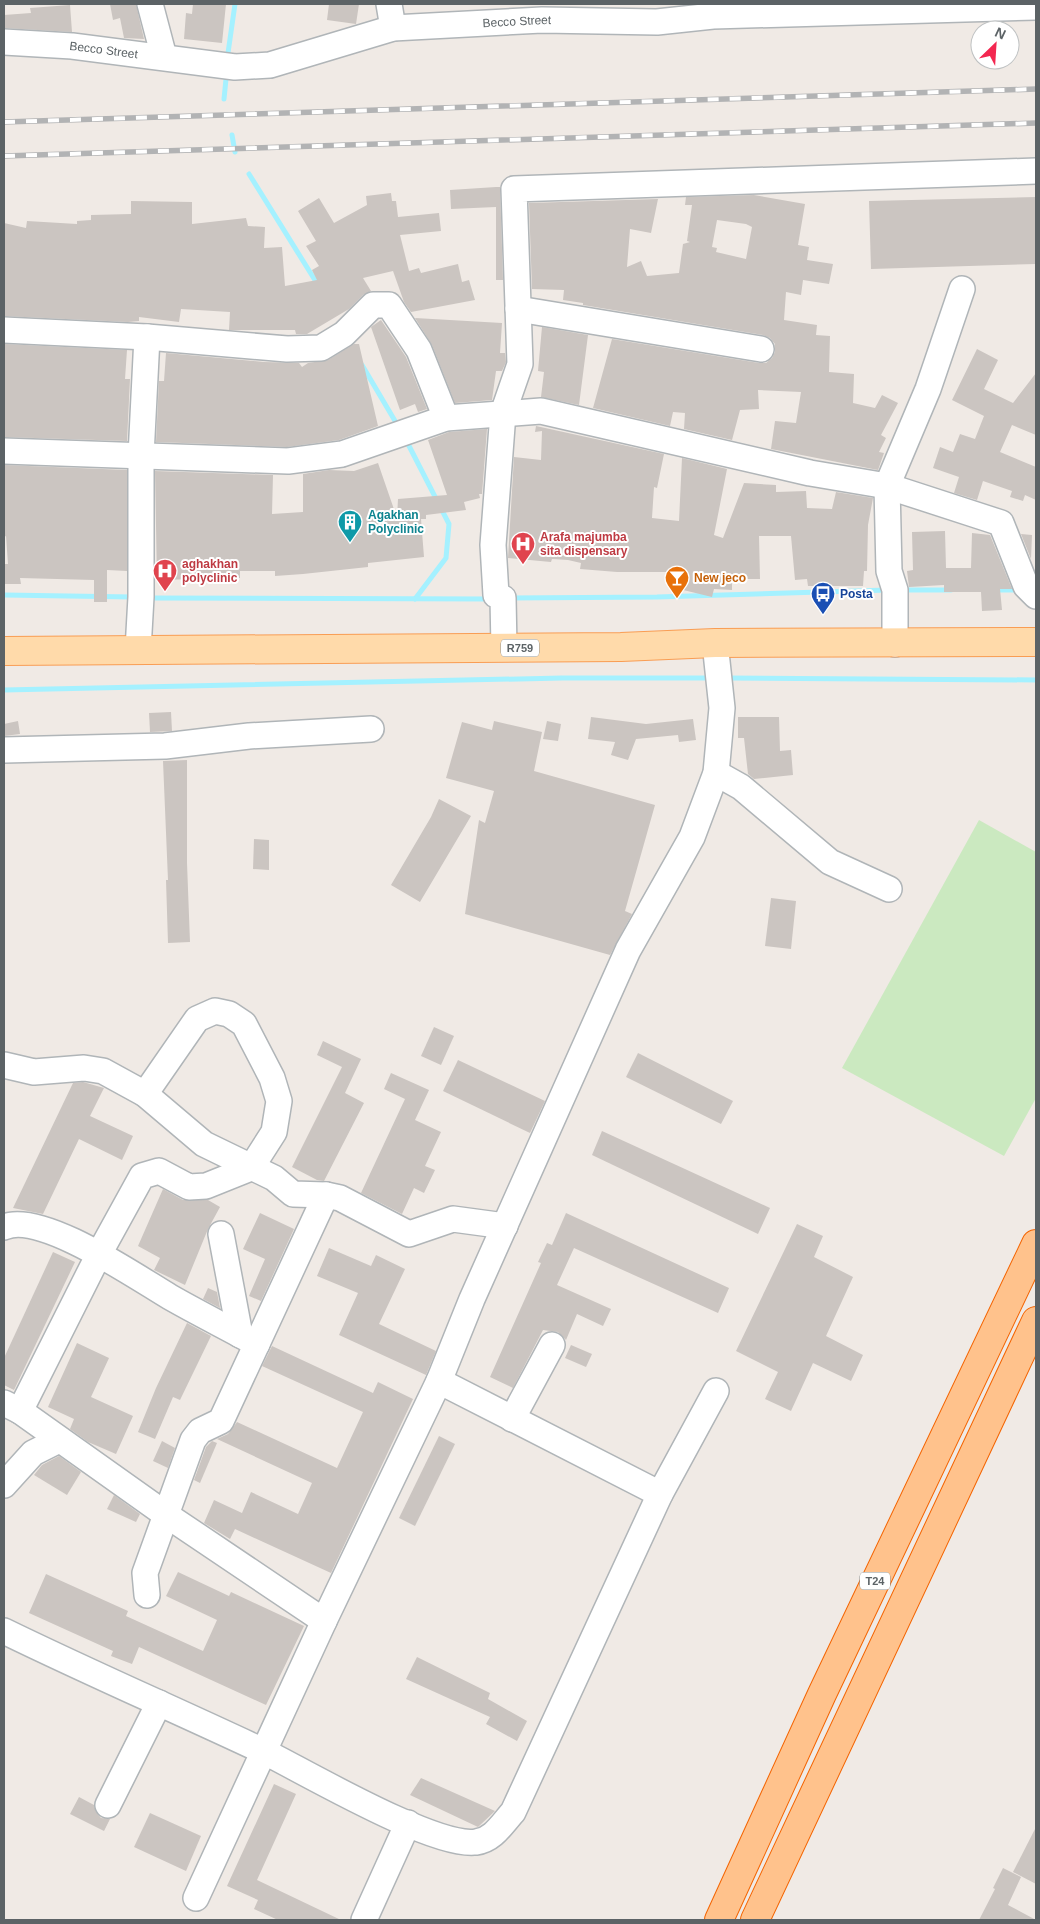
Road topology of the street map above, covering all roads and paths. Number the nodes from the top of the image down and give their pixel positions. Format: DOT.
graph roads {
  1 [pos="150,4"];
  2 [pos="1036,7"];
  3 [pos="950,8"];
  4 [pos="713,10"];
  5 [pos="542,12"];
  6 [pos="391,16"];
  7 [pos="4,42"];
  8 [pos="164,57"];
  9 [pos="1036,171"];
  10 [pos="962,290"];
  11 [pos="518,309"];
  12 [pos="4,330"];
  13 [pos="147,337"];
  14 [pos="761,349"];
  15 [pos="503,413"];
  16 [pos="446,418"];
  17 [pos="4,451"];
  18 [pos="141,456"];
  19 [pos="887,486"];
  20 [pos="1036,596"];
  21 [pos="1036,642"];
  22 [pos="715,643"];
  23 [pos="896,644"];
  24 [pos="504,648"];
  25 [pos="138,650"];
  26 [pos="4,651"];
  27 [pos="371,729"];
  28 [pos="4,750"];
  29 [pos="716,773"];
  30 [pos="889,888"];
  31 [pos="4,1065"];
  32 [pos="145,1094"];
  33 [pos="250,1168"];
  34 [pos="326,1195"];
  35 [pos="6,1225"];
  36 [pos="505,1226"];
  37 [pos="221,1234"];
  38 [pos="1036,1244"];
  39 [pos="99,1254"];
  40 [pos="1036,1321"];
  41 [pos="249,1340"];
  42 [pos="552,1345"];
  43 [pos="439,1381"];
  44 [pos="716,1391"];
  45 [pos="12,1407"];
  46 [pos="512,1418"];
  47 [pos="59,1440"];
  48 [pos="4,1485"];
  49 [pos="660,1494"];
  50 [pos="165,1514"];
  51 [pos="147,1595"];
  52 [pos="324,1621"];
  53 [pos="6,1636"];
  54 [pos="159,1703"];
  55 [pos="264,1752"];
  56 [pos="108,1805"];
  57 [pos="408,1824"];
  58 [pos="196,1898"];
  59 [pos="364,1920"];
  60 [pos="719,1920"];
  61 [pos="755,1920"];
  1 -- 8 [label="street"];
  2 -- 3 [label="street, Becco Street"];
  3 -- 4 [label="street, Becco Street"];
  4 -- 5 [label="street, Becco Street"];
  5 -- 6 [label="street, Becco Street"];
  6 -- 8 [label="street, Becco Street"];
  7 -- 8 [label="street, Becco Street"];
  9 -- 11 [label="street"];
  10 -- 19 [label="street"];
  11 -- 14 [label="street"];
  11 -- 15 [label="street"];
  12 -- 13 [label="street"];
  13 -- 16 [label="street"];
  13 -- 18 [label="street"];
  15 -- 16 [label="street"];
  15 -- 19 [label="street"];
  15 -- 24 [label="street"];
  16 -- 18 [label="street"];
  17 -- 18 [label="street"];
  18 -- 25 [label="street"];
  19 -- 20 [label="street"];
  19 -- 23 [label="street"];
  21 -- 23 [label="main road, R759"];
  22 -- 23 [label="main road, R759"];
  22 -- 24 [label="main road, R759"];
  22 -- 29 [label="street"];
  24 -- 25 [label="main road, R759"];
  25 -- 26 [label="main road, R759"];
  27 -- 28 [label="street"];
  29 -- 30 [label="street"];
  29 -- 36 [label="street"];
  31 -- 32 [label="street"];
  32 -- 33 [label="street"];
  32 -- 33 [label="street"];
  33 -- 34 [label="street"];
  33 -- 39 [label="street"];
  34 -- 36 [label="street"];
  34 -- 41 [label="street"];
  35 -- 39 [label="street"];
  36 -- 43 [label="street"];
  37 -- 41 [label="street"];
  38 -- 60 [label="highway, T24"];
  39 -- 41 [label="street"];
  39 -- 45 [label="street"];
  40 -- 61 [label="highway, T24"];
  41 -- 50 [label="street"];
  42 -- 46 [label="street"];
  43 -- 46 [label="street"];
  43 -- 52 [label="street"];
  44 -- 49 [label="street"];
  45 -- 47 [label="street"];
  46 -- 49 [label="street"];
  47 -- 48 [label="street"];
  47 -- 50 [label="street"];
  49 -- 57 [label="street"];
  50 -- 51 [label="street"];
  50 -- 52 [label="street"];
  52 -- 55 [label="street"];
  53 -- 54 [label="street"];
  54 -- 55 [label="street"];
  54 -- 56 [label="street"];
  55 -- 57 [label="street"];
  55 -- 58 [label="street"];
  57 -- 59 [label="street"];
}
